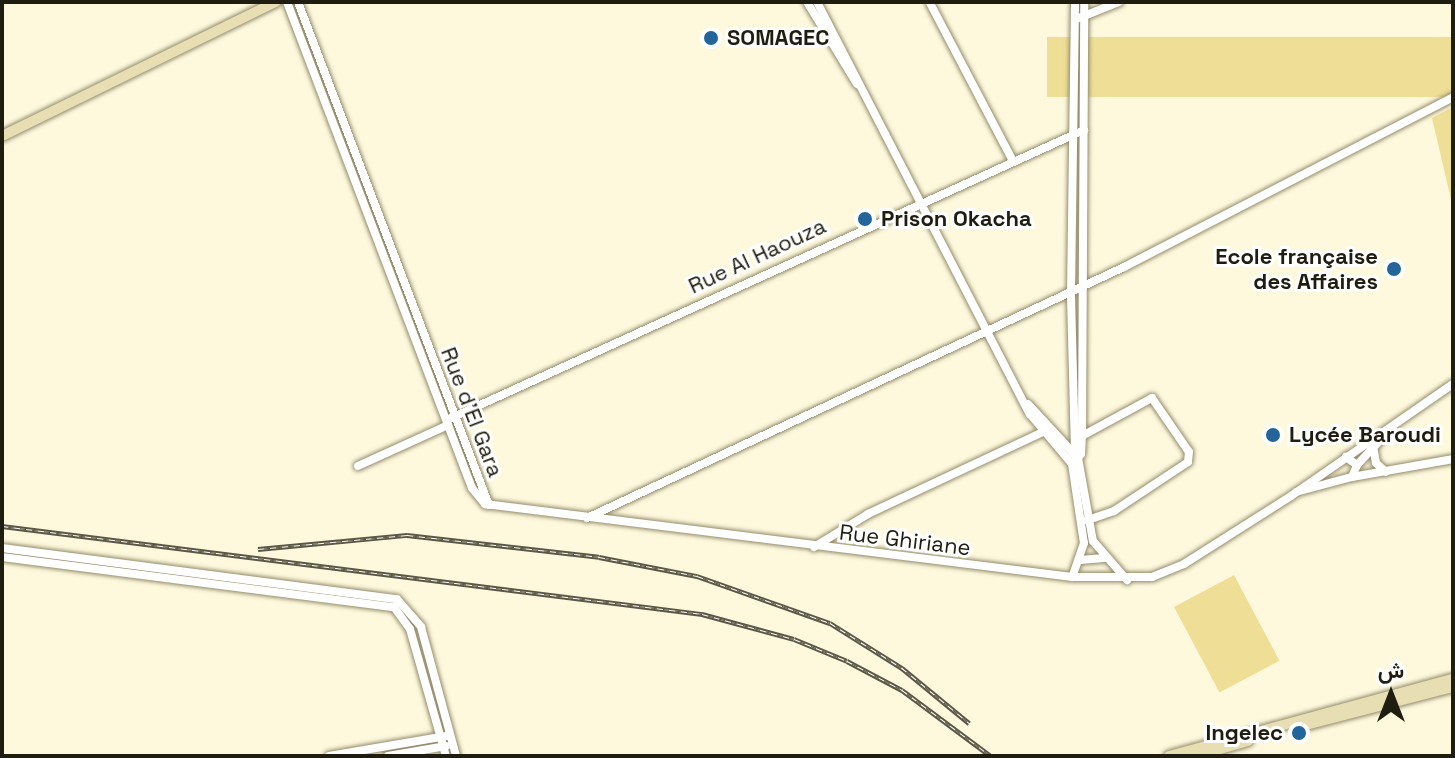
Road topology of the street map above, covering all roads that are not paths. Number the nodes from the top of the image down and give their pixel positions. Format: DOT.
graph roads {
  1 [pos="276,2"];
  2 [pos="287,2"];
  3 [pos="298,2"];
  4 [pos="807,2"];
  5 [pos="817,2"];
  6 [pos="1075,2"];
  7 [pos="1084,2"];
  8 [pos="1119,2"];
  9 [pos="930,3"];
  10 [pos="1080,18"];
  11 [pos="857,84"];
  12 [pos="1453,97"];
  13 [pos="345,129"];
  14 [pos="1080,130"];
  15 [pos="336,134"];
  16 [pos="2,136"];
  17 [pos="1012,159"];
  18 [pos="920,202"];
  19 [pos="1075,290"];
  20 [pos="987,332"];
  21 [pos="1453,387"];
  22 [pos="1025,403"];
  23 [pos="1429,403"];
  24 [pos="450,420"];
  25 [pos="1043,432"];
  26 [pos="1082,436"];
  27 [pos="1374,445"];
  28 [pos="1346,457"];
  29 [pos="1073,459"];
  30 [pos="1453,459"];
  31 [pos="1336,464"];
  32 [pos="358,466"];
  33 [pos="1357,466"];
  34 [pos="1382,473"];
  35 [pos="1348,478"];
  36 [pos="1296,492"];
  37 [pos="489,505"];
  38 [pos="587,518"];
  39 [pos="1088,520"];
  40 [pos="813,547"];
  41 [pos="2,548"];
  42 [pos="2,557"];
  43 [pos="1104,558"];
  44 [pos="1080,560"];
  45 [pos="1072,577"];
  46 [pos="1127,580"];
  47 [pos="415,615"];
  48 [pos="406,621"];
  49 [pos="1453,679"];
  50 [pos="1453,687"];
  51 [pos="452,740"];
  52 [pos="443,746"];
  53 [pos="329,756"];
  54 [pos="388,756"];
  55 [pos="456,756"];
  56 [pos="1169,756"];
  57 [pos="1196,756"];
  1 -- 16 [label="main road"];
  2 -- 15 [label="street, Rue d'El Gara"];
  3 -- 13 [label="street, Rue d'El Gara"];
  4 -- 11 [label="street"];
  5 -- 11 [label="street"];
  6 -- 10 [label="street"];
  7 -- 10 [label="street"];
  8 -- 10 [label="street"];
  9 -- 17 [label="street"];
  10 -- 14 [label="street"];
  11 -- 18 [label="street"];
  12 -- 19 [label="street"];
  13 -- 15 [label="street"];
  13 -- 24 [label="street, Rue d'El Gara"];
  14 -- 17 [label="street, Rue Al Haouza"];
  14 -- 19 [label="street"];
  15 -- 24 [label="street, Rue d'El Gara"];
  17 -- 18 [label="street, Rue Al Haouza"];
  18 -- 20 [label="street"];
  18 -- 24 [label="street, Rue Al Haouza"];
  19 -- 20 [label="street"];
  19 -- 26 [label="street"];
  19 -- 29 [label="street"];
  20 -- 22 [label="street"];
  20 -- 38 [label="street"];
  21 -- 23 [label="street"];
  22 -- 25 [label="street"];
  22 -- 29 [label="street"];
  23 -- 27 [label="street"];
  23 -- 28 [label="street, Rue Ghiriane"];
  24 -- 32 [label="street, Rue Al Haouza"];
  24 -- 37 [label="street, Rue d'El Gara"];
  25 -- 29 [label="street"];
  25 -- 40 [label="street"];
  26 -- 29 [label="street"];
  26 -- 39 [label="street"];
  27 -- 33 [label="street"];
  27 -- 34 [label="street"];
  28 -- 31 [label="street, Rue Ghiriane"];
  28 -- 33 [label="street, Rue Ghiriane"];
  29 -- 39 [label="street"];
  29 -- 44 [label="street"];
  30 -- 34 [label="street, Rue Ghiriane"];
  31 -- 35 [label="street"];
  31 -- 36 [label="street, Rue Ghiriane"];
  33 -- 34 [label="street, Rue Ghiriane"];
  33 -- 35 [label="street"];
  34 -- 35 [label="street, Rue Ghiriane"];
  35 -- 36 [label="street, Rue Ghiriane"];
  36 -- 46 [label="street, Rue Ghiriane"];
  37 -- 38 [label="street, Rue Ghiriane"];
  38 -- 40 [label="street, Rue Ghiriane"];
  39 -- 43 [label="street"];
  40 -- 45 [label="street, Rue Ghiriane"];
  41 -- 47 [label="street"];
  42 -- 48 [label="street"];
  43 -- 44 [label="street"];
  43 -- 46 [label="street"];
  44 -- 45 [label="street"];
  45 -- 46 [label="street, Rue Ghiriane"];
  47 -- 48 [label="street"];
  47 -- 51 [label="street"];
  48 -- 52 [label="street"];
  49 -- 56 [label="main road"];
  50 -- 57 [label="main road"];
  51 -- 52 [label="street"];
  51 -- 55 [label="street"];
  52 -- 53 [label="street"];
  52 -- 54 [label="street"];
}
